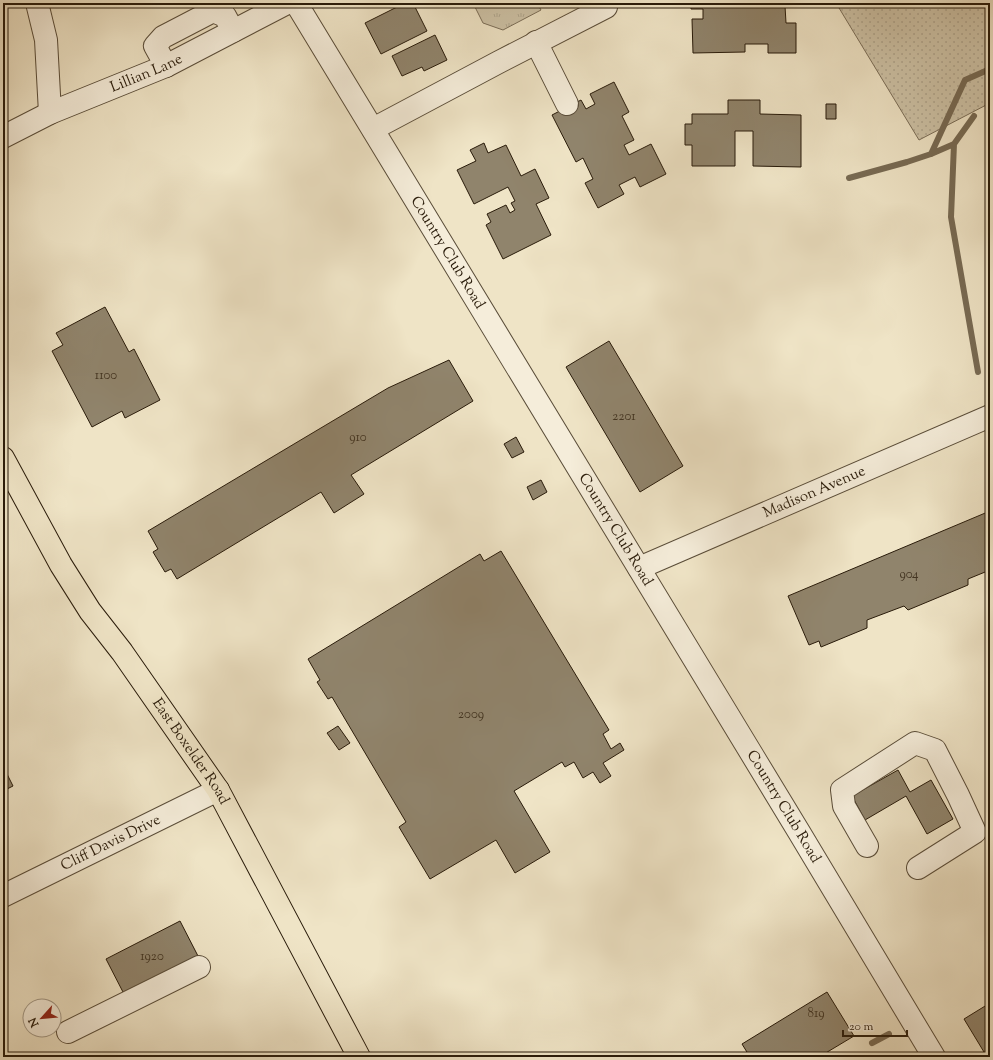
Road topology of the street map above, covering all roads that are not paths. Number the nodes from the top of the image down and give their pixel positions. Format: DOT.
graph roads {
  1 [pos="37,3"];
  2 [pos="287,3"];
  3 [pos="296,3"];
  4 [pos="606,7"];
  5 [pos="536,42"];
  6 [pos="567,104"];
  7 [pos="50,113"];
  8 [pos="373,129"];
  9 [pos="3,137"];
  10 [pos="990,416"];
  11 [pos="6,471"];
  12 [pos="639,568"];
  13 [pos="218,790"];
  14 [pos="867,846"];
  15 [pos="918,868"];
  16 [pos="3,896"];
  17 [pos="199,967"];
  18 [pos="68,1032"];
  19 [pos="359,1057"];
  20 [pos="934,1057"];
  1 -- 7 [label="street"];
  2 -- 7 [label="street, Lillian Lane"];
  3 -- 8 [label="street, Country Club Road"];
  4 -- 5 [label="street"];
  5 -- 6 [label="street"];
  5 -- 8 [label="street"];
  7 -- 9 [label="street, Lillian Lane"];
  8 -- 12 [label="street, Country Club Road"];
  10 -- 12 [label="street, Madison Avenue"];
  11 -- 13 [label="main road, East Boxelder Road"];
  12 -- 20 [label="street, Country Club Road"];
  13 -- 16 [label="street, Cliff Davis Drive"];
  13 -- 19 [label="main road, East Boxelder Road"];
  14 -- 15 [label="street"];
  17 -- 18 [label="street"];
}
